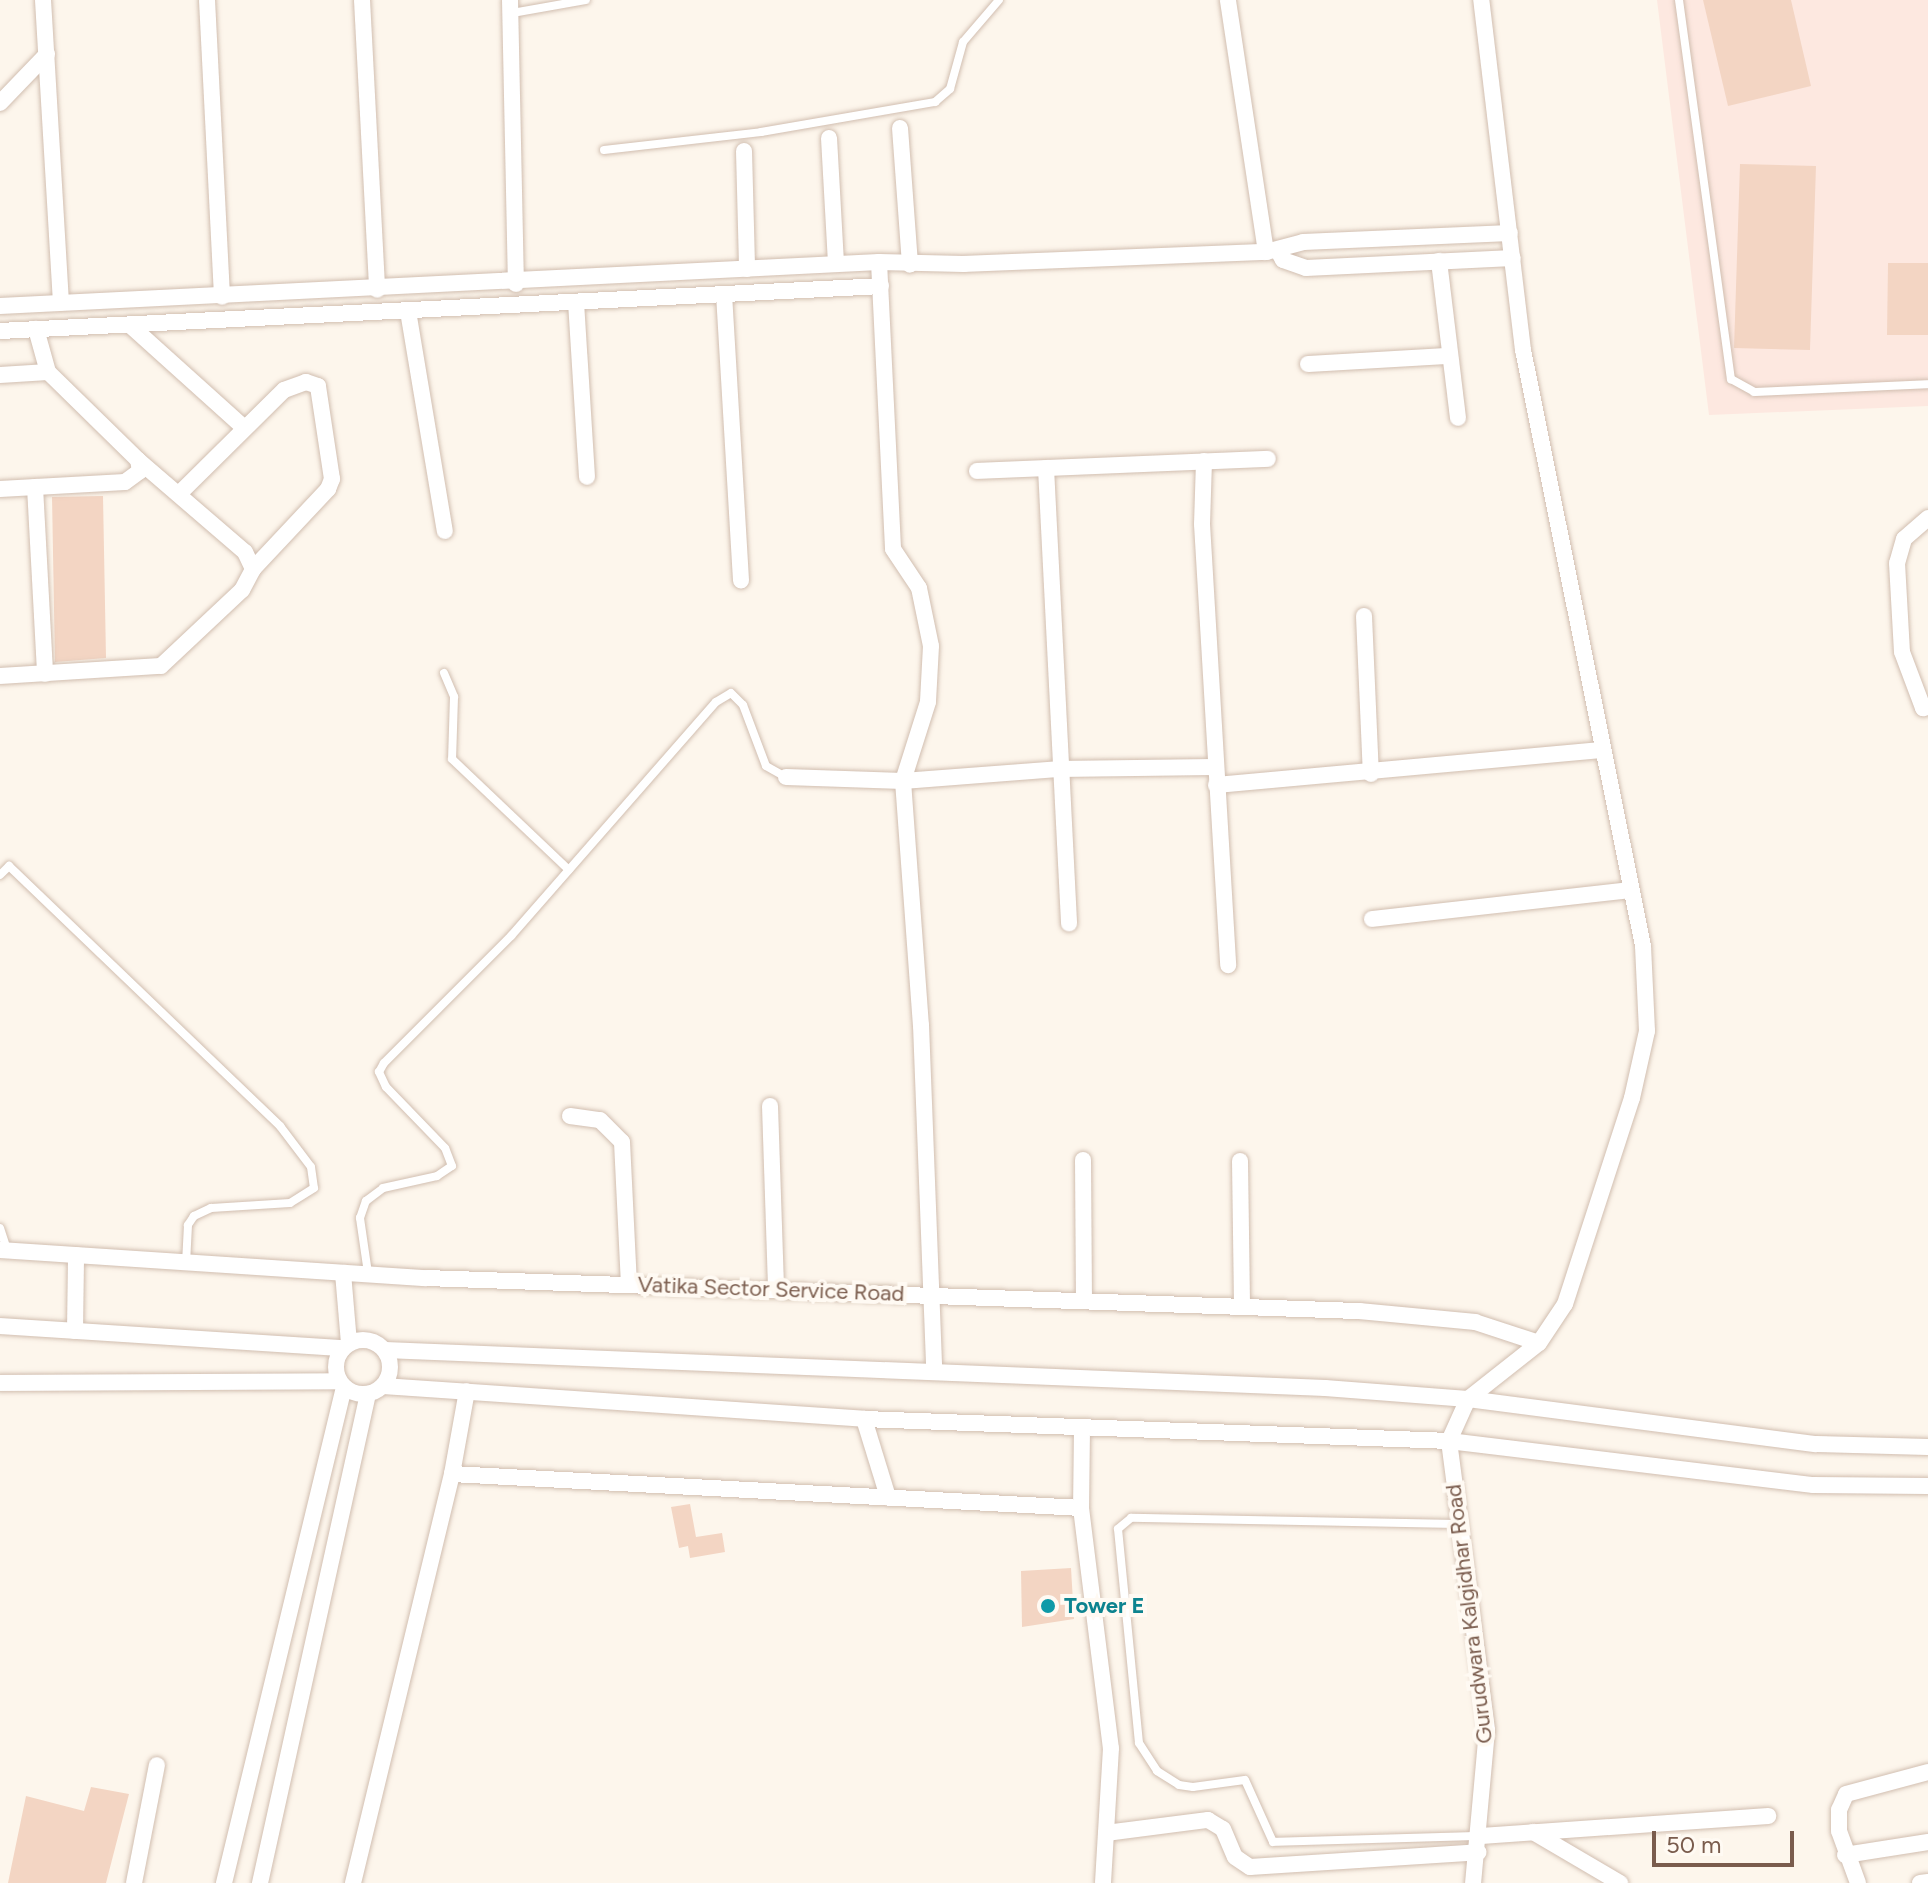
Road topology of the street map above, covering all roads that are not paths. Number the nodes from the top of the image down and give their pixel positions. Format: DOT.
graph roads {
  1 [pos="43,0"];
  2 [pos="207,0"];
  3 [pos="362,0"];
  4 [pos="586,0"];
  5 [pos="999,0"];
  6 [pos="1228,0"];
  7 [pos="1481,0"];
  8 [pos="1679,0"];
  9 [pos="511,7"];
  10 [pos="47,54"];
  11 [pos="0,103"];
  12 [pos="900,128"];
  13 [pos="829,138"];
  14 [pos="604,150"];
  15 [pos="744,151"];
  16 [pos="1510,233"];
  17 [pos="1272,251"];
  18 [pos="1513,258"];
  19 [pos="1439,261"];
  20 [pos="879,262"];
  21 [pos="836,264"];
  22 [pos="910,265"];
  23 [pos="747,269"];
  24 [pos="516,284"];
  25 [pos="881,286"];
  26 [pos="377,290"];
  27 [pos="724,294"];
  28 [pos="222,297"];
  29 [pos="61,302"];
  30 [pos="576,302"];
  31 [pos="0,306"];
  32 [pos="408,311"];
  33 [pos="131,326"];
  34 [pos="36,329"];
  35 [pos="0,331"];
  36 [pos="1447,356"];
  37 [pos="1308,364"];
  38 [pos="48,372"];
  39 [pos="0,375"];
  40 [pos="1928,384"];
  41 [pos="1458,418"];
  42 [pos="243,427"];
  43 [pos="1268,459"];
  44 [pos="138,460"];
  45 [pos="1204,461"];
  46 [pos="1046,468"];
  47 [pos="977,471"];
  48 [pos="587,477"];
  49 [pos="35,487"];
  50 [pos="0,489"];
  51 [pos="181,492"];
  52 [pos="1928,518"];
  53 [pos="445,531"];
  54 [pos="253,569"];
  55 [pos="741,580"];
  56 [pos="1364,616"];
  57 [pos="444,673"];
  58 [pos="45,674"];
  59 [pos="0,676"];
  60 [pos="1928,707"];
  61 [pos="1601,750"];
  62 [pos="1214,767"];
  63 [pos="1058,769"];
  64 [pos="1371,774"];
  65 [pos="786,777"];
  66 [pos="903,781"];
  67 [pos="1216,785"];
  68 [pos="569,870"];
  69 [pos="0,875"];
  70 [pos="1629,890"];
  71 [pos="1372,919"];
  72 [pos="1069,923"];
  73 [pos="1228,965"];
  74 [pos="770,1106"];
  75 [pos="570,1116"];
  76 [pos="1083,1160"];
  77 [pos="1240,1161"];
  78 [pos="0,1228"];
  79 [pos="4,1250"];
  80 [pos="76,1255"];
  81 [pos="186,1263"];
  82 [pos="343,1273"];
  83 [pos="368,1273"];
  84 [pos="629,1284"];
  85 [pos="776,1288"];
  86 [pos="930,1296"];
  87 [pos="1084,1301"];
  88 [pos="1242,1307"];
  89 [pos="3,1323"];
  90 [pos="75,1331"];
  91 [pos="1539,1343"];
  92 [pos="346,1346"];
  93 [pos="385,1350"];
  94 [pos="934,1369"];
  95 [pos="0,1383"];
  96 [pos="342,1384"];
  97 [pos="376,1390"];
  98 [pos="467,1391"];
  99 [pos="1468,1399"];
  100 [pos="864,1419"];
  101 [pos="1082,1429"];
  102 [pos="1449,1441"];
  103 [pos="1928,1447"];
  104 [pos="452,1474"];
  105 [pos="1928,1486"];
  106 [pos="888,1497"];
  107 [pos="1081,1508"];
  108 [pos="1457,1524"];
  109 [pos="157,1765"];
  110 [pos="1928,1772"];
  111 [pos="1768,1816"];
  112 [pos="1532,1831"];
  113 [pos="1106,1833"];
  114 [pos="1928,1842"];
  115 [pos="1480,1844"];
  116 [pos="1845,1855"];
  117 [pos="1928,1882"];
  118 [pos="134,1883"];
  119 [pos="224,1883"];
  120 [pos="260,1883"];
  121 [pos="353,1883"];
  122 [pos="1103,1883"];
  123 [pos="1473,1883"];
  124 [pos="1620,1883"];
  125 [pos="1858,1883"];
  126 [pos="1920,1883"];
  1 -- 10 [label="street"];
  2 -- 28 [label="street"];
  3 -- 26 [label="street"];
  4 -- 9 [label="lane"];
  5 -- 14 [label="lane"];
  6 -- 17 [label="street"];
  7 -- 16 [label="street"];
  8 -- 40 [label="lane"];
  9 -- 24 [label="street"];
  10 -- 11 [label="street"];
  10 -- 29 [label="street"];
  12 -- 22 [label="street"];
  13 -- 21 [label="street"];
  15 -- 23 [label="street"];
  16 -- 17 [label="street"];
  16 -- 18 [label="street"];
  17 -- 19 [label="street"];
  17 -- 22 [label="street"];
  18 -- 19 [label="street"];
  18 -- 61 [label="street"];
  19 -- 36 [label="street"];
  20 -- 21 [label="street"];
  20 -- 22 [label="street"];
  20 -- 25 [label="street"];
  21 -- 23 [label="street"];
  23 -- 24 [label="street"];
  24 -- 26 [label="street"];
  25 -- 27 [label="street"];
  25 -- 66 [label="street"];
  26 -- 28 [label="street"];
  27 -- 30 [label="street"];
  27 -- 55 [label="street"];
  28 -- 29 [label="street"];
  29 -- 31 [label="street"];
  30 -- 32 [label="street"];
  30 -- 48 [label="street"];
  32 -- 33 [label="street"];
  32 -- 53 [label="street"];
  33 -- 34 [label="street"];
  33 -- 42 [label="street"];
  34 -- 35 [label="street"];
  34 -- 38 [label="street"];
  36 -- 37 [label="street"];
  36 -- 41 [label="street"];
  38 -- 39 [label="street"];
  38 -- 44 [label="street"];
  42 -- 51 [label="street"];
  42 -- 54 [label="street"];
  43 -- 45 [label="street"];
  44 -- 49 [label="street"];
  44 -- 51 [label="street"];
  45 -- 46 [label="street"];
  45 -- 62 [label="street"];
  46 -- 47 [label="street"];
  46 -- 63 [label="street"];
  49 -- 50 [label="street"];
  49 -- 58 [label="street"];
  51 -- 54 [label="street"];
  52 -- 60 [label="street"];
  54 -- 58 [label="street"];
  56 -- 64 [label="street"];
  57 -- 68 [label="lane"];
  58 -- 59 [label="street"];
  61 -- 64 [label="street"];
  61 -- 70 [label="street"];
  62 -- 63 [label="street"];
  62 -- 67 [label="street"];
  63 -- 66 [label="street"];
  63 -- 72 [label="street"];
  64 -- 67 [label="street"];
  65 -- 66 [label="street"];
  65 -- 68 [label="lane"];
  66 -- 86 [label="street"];
  67 -- 73 [label="street"];
  68 -- 83 [label="lane"];
  69 -- 81 [label="lane"];
  70 -- 71 [label="street"];
  70 -- 91 [label="street"];
  74 -- 85 [label="street"];
  75 -- 84 [label="street"];
  76 -- 87 [label="street"];
  77 -- 88 [label="street"];
  78 -- 79 [label="lane"];
  79 -- 80 [label="street, Vatika Sector Service Road"];
  80 -- 81 [label="street, Vatika Sector Service Road"];
  80 -- 90 [label="street"];
  81 -- 82 [label="street, Vatika Sector Service Road"];
  82 -- 83 [label="street, Vatika Sector Service Road"];
  82 -- 92 [label="street"];
  83 -- 84 [label="street, Vatika Sector Service Road"];
  84 -- 85 [label="street, Vatika Sector Service Road"];
  85 -- 86 [label="street, Vatika Sector Service Road"];
  86 -- 87 [label="street, Vatika Sector Service Road"];
  86 -- 94 [label="street"];
  87 -- 88 [label="street, Vatika Sector Service Road"];
  88 -- 91 [label="street, Vatika Sector Service Road"];
  89 -- 90 [label="street"];
  90 -- 92 [label="street"];
  91 -- 99 [label="street"];
  92 -- 93 [label="street"];
  92 -- 96 [label="street"];
  93 -- 94 [label="street"];
  93 -- 97 [label="street"];
  94 -- 99 [label="street"];
  95 -- 96 [label="street"];
  96 -- 97 [label="street"];
  96 -- 119 [label="street"];
  97 -- 98 [label="street"];
  97 -- 120 [label="street"];
  98 -- 100 [label="street"];
  98 -- 104 [label="street"];
  99 -- 102 [label="street"];
  99 -- 103 [label="street"];
  100 -- 101 [label="street"];
  100 -- 106 [label="street"];
  101 -- 102 [label="street"];
  101 -- 107 [label="street"];
  102 -- 105 [label="street"];
  102 -- 108 [label="street, Gurudwara Kalgidhar Road"];
  104 -- 106 [label="street"];
  104 -- 121 [label="street"];
  106 -- 107 [label="street"];
  107 -- 113 [label="street"];
  108 -- 115 [label="street, Gurudwara Kalgidhar Road"];
  108 -- 115 [label="lane"];
  109 -- 118 [label="street"];
  110 -- 116 [label="street"];
  111 -- 112 [label="street"];
  112 -- 115 [label="street"];
  112 -- 124 [label="street"];
  113 -- 115 [label="street"];
  113 -- 122 [label="street"];
  114 -- 116 [label="street"];
  115 -- 123 [label="street, Gurudwara Kalgidhar Road"];
  116 -- 125 [label="street"];
  117 -- 126 [label="street"];
}
